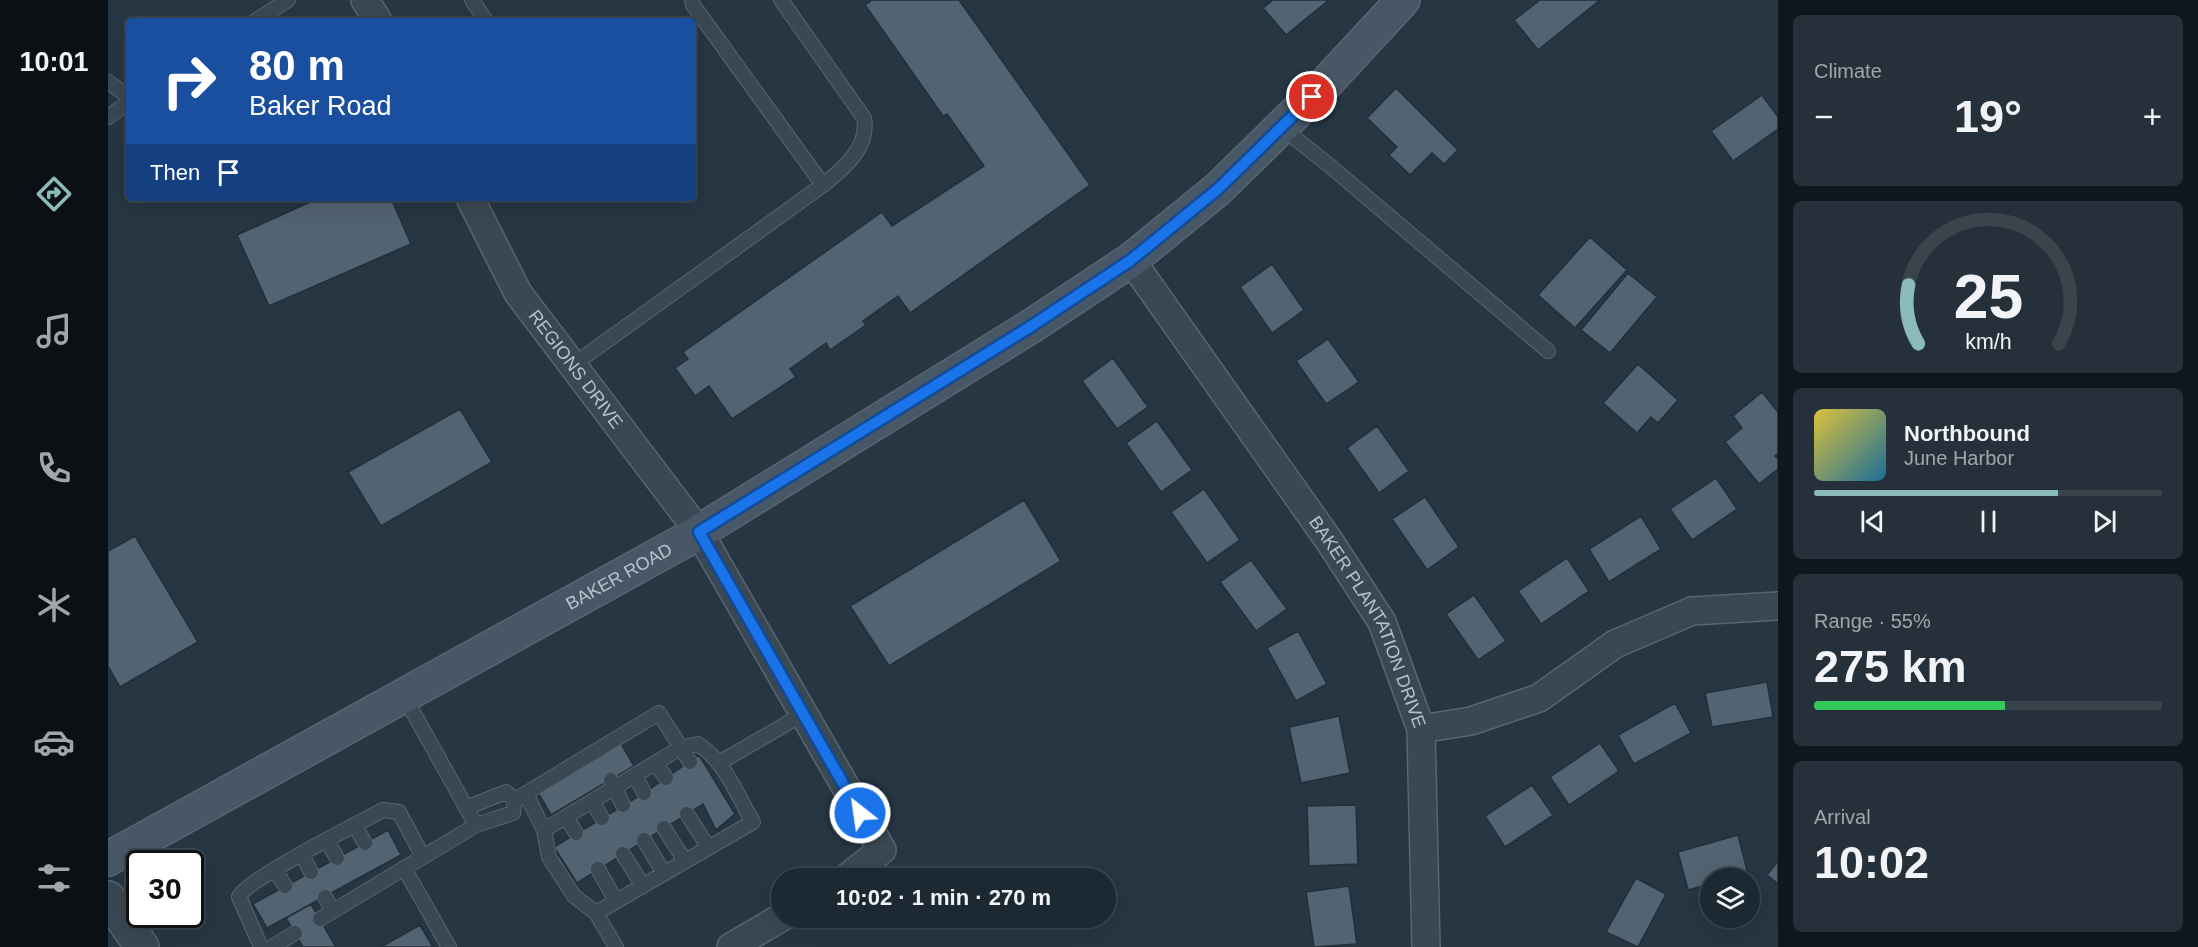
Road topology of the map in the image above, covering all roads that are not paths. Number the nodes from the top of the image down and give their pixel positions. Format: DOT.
graph roads {
  1 [pos="288,0"];
  2 [pos="365,0"];
  3 [pos="472,0"];
  4 [pos="692,0"];
  5 [pos="781,0"];
  6 [pos="1403,0"];
  7 [pos="260,18"];
  8 [pos="376,18"];
  9 [pos="484,18"];
  10 [pos="108,82"];
  11 [pos="126,97"];
  12 [pos="126,102"];
  13 [pos="108,117"];
  14 [pos="1281,127"];
  15 [pos="823,185"];
  16 [pos="472,201"];
  17 [pos="1131,260"];
  18 [pos="1548,351"];
  19 [pos="573,365"];
  20 [pos="699,532"];
  21 [pos="1778,606"];
  22 [pos="403,694"];
  23 [pos="804,714"];
  24 [pos="1421,729"];
  25 [pos="680,748"];
  26 [pos="690,762"];
  27 [pos="655,763"];
  28 [pos="719,763"];
  29 [pos="635,775"];
  30 [pos="666,778"];
  31 [pos="613,784"];
  32 [pos="644,793"];
  33 [pos="521,797"];
  34 [pos="592,801"];
  35 [pos="624,805"];
  36 [pos="466,808"];
  37 [pos="687,814"];
  38 [pos="566,817"];
  39 [pos="602,818"];
  40 [pos="476,825"];
  41 [pos="355,826"];
  42 [pos="664,828"];
  43 [pos="544,830"];
  44 [pos="576,833"];
  45 [pos="644,840"];
  46 [pos="327,841"];
  47 [pos="365,843"];
  48 [pos="709,848"];
  49 [pos="623,854"];
  50 [pos="302,855"];
  51 [pos="423,857"];
  52 [pos="337,858"];
  53 [pos="108,859"];
  54 [pos="685,861"];
  55 [pos="404,868"];
  56 [pos="859,868"];
  57 [pos="598,869"];
  58 [pos="275,870"];
  59 [pos="311,872"];
  60 [pos="664,873"];
  61 [pos="351,882"];
  62 [pos="643,885"];
  63 [pos="285,886"];
  64 [pos="358,896"];
  65 [pos="325,897"];
  66 [pos="108,898"];
  67 [pos="616,901"];
  68 [pos="333,911"];
  69 [pos="596,913"];
  70 [pos="320,919"];
  71 [pos="771,923"];
  72 [pos="295,933"];
  73 [pos="142,947"];
  74 [pos="261,947"];
  75 [pos="272,947"];
  76 [pos="449,947"];
  77 [pos="616,947"];
  78 [pos="731,947"];
  79 [pos="1426,947"];
  1 -- 7 [label="lane"];
  2 -- 8 [label="street"];
  3 -- 9 [label="lane"];
  4 -- 15 [label="lane"];
  5 -- 15 [label="lane"];
  6 -- 14 [label="main road, BAKER ROAD"];
  10 -- 11 [label="lane"];
  12 -- 13 [label="lane"];
  14 -- 17 [label="main road, BAKER ROAD"];
  14 -- 18 [label="lane"];
  15 -- 19 [label="lane"];
  16 -- 19 [label="street, REGIONS DRIVE"];
  17 -- 20 [label="main road, BAKER ROAD"];
  17 -- 24 [label="street, BAKER PLANTATION DRIVE"];
  19 -- 20 [label="street, REGIONS DRIVE"];
  20 -- 22 [label="main road, BAKER ROAD"];
  20 -- 23 [label="street, REGIONS DRIVE"];
  21 -- 24 [label="street, BAKER PLANTATION DRIVE"];
  22 -- 36 [label="lane"];
  22 -- 53 [label="main road, BAKER ROAD"];
  23 -- 28 [label="lane"];
  23 -- 56 [label="street, REGIONS DRIVE"];
  24 -- 79 [label="street"];
  25 -- 26 [label="lane"];
  25 -- 27 [label="lane"];
  25 -- 28 [label="lane"];
  25 -- 33 [label="lane"];
  27 -- 29 [label="lane"];
  27 -- 30 [label="lane"];
  28 -- 48 [label="lane"];
  29 -- 31 [label="lane"];
  29 -- 32 [label="lane"];
  31 -- 34 [label="lane"];
  31 -- 35 [label="lane"];
  33 -- 36 [label="lane"];
  33 -- 40 [label="lane"];
  33 -- 43 [label="lane"];
  34 -- 38 [label="lane"];
  34 -- 39 [label="lane"];
  36 -- 40 [label="lane"];
  37 -- 48 [label="lane"];
  38 -- 43 [label="lane"];
  38 -- 44 [label="lane"];
  40 -- 51 [label="lane"];
  41 -- 46 [label="lane"];
  41 -- 47 [label="lane"];
  41 -- 51 [label="lane"];
  42 -- 54 [label="lane"];
  43 -- 69 [label="lane"];
  45 -- 60 [label="lane"];
  46 -- 50 [label="lane"];
  46 -- 52 [label="lane"];
  48 -- 54 [label="lane"];
  49 -- 62 [label="lane"];
  50 -- 58 [label="lane"];
  50 -- 59 [label="lane"];
  51 -- 55 [label="lane"];
  54 -- 60 [label="lane"];
  55 -- 64 [label="lane"];
  55 -- 76 [label="lane"];
  57 -- 67 [label="lane"];
  58 -- 63 [label="lane"];
  58 -- 74 [label="lane"];
  60 -- 62 [label="lane"];
  61 -- 64 [label="lane"];
  62 -- 67 [label="lane"];
  64 -- 68 [label="lane"];
  65 -- 68 [label="lane"];
  66 -- 73 [label="street"];
  67 -- 69 [label="lane"];
  68 -- 70 [label="lane"];
  69 -- 77 [label="lane"];
  71 -- 78 [label="street"];
  72 -- 75 [label="lane"];
}
